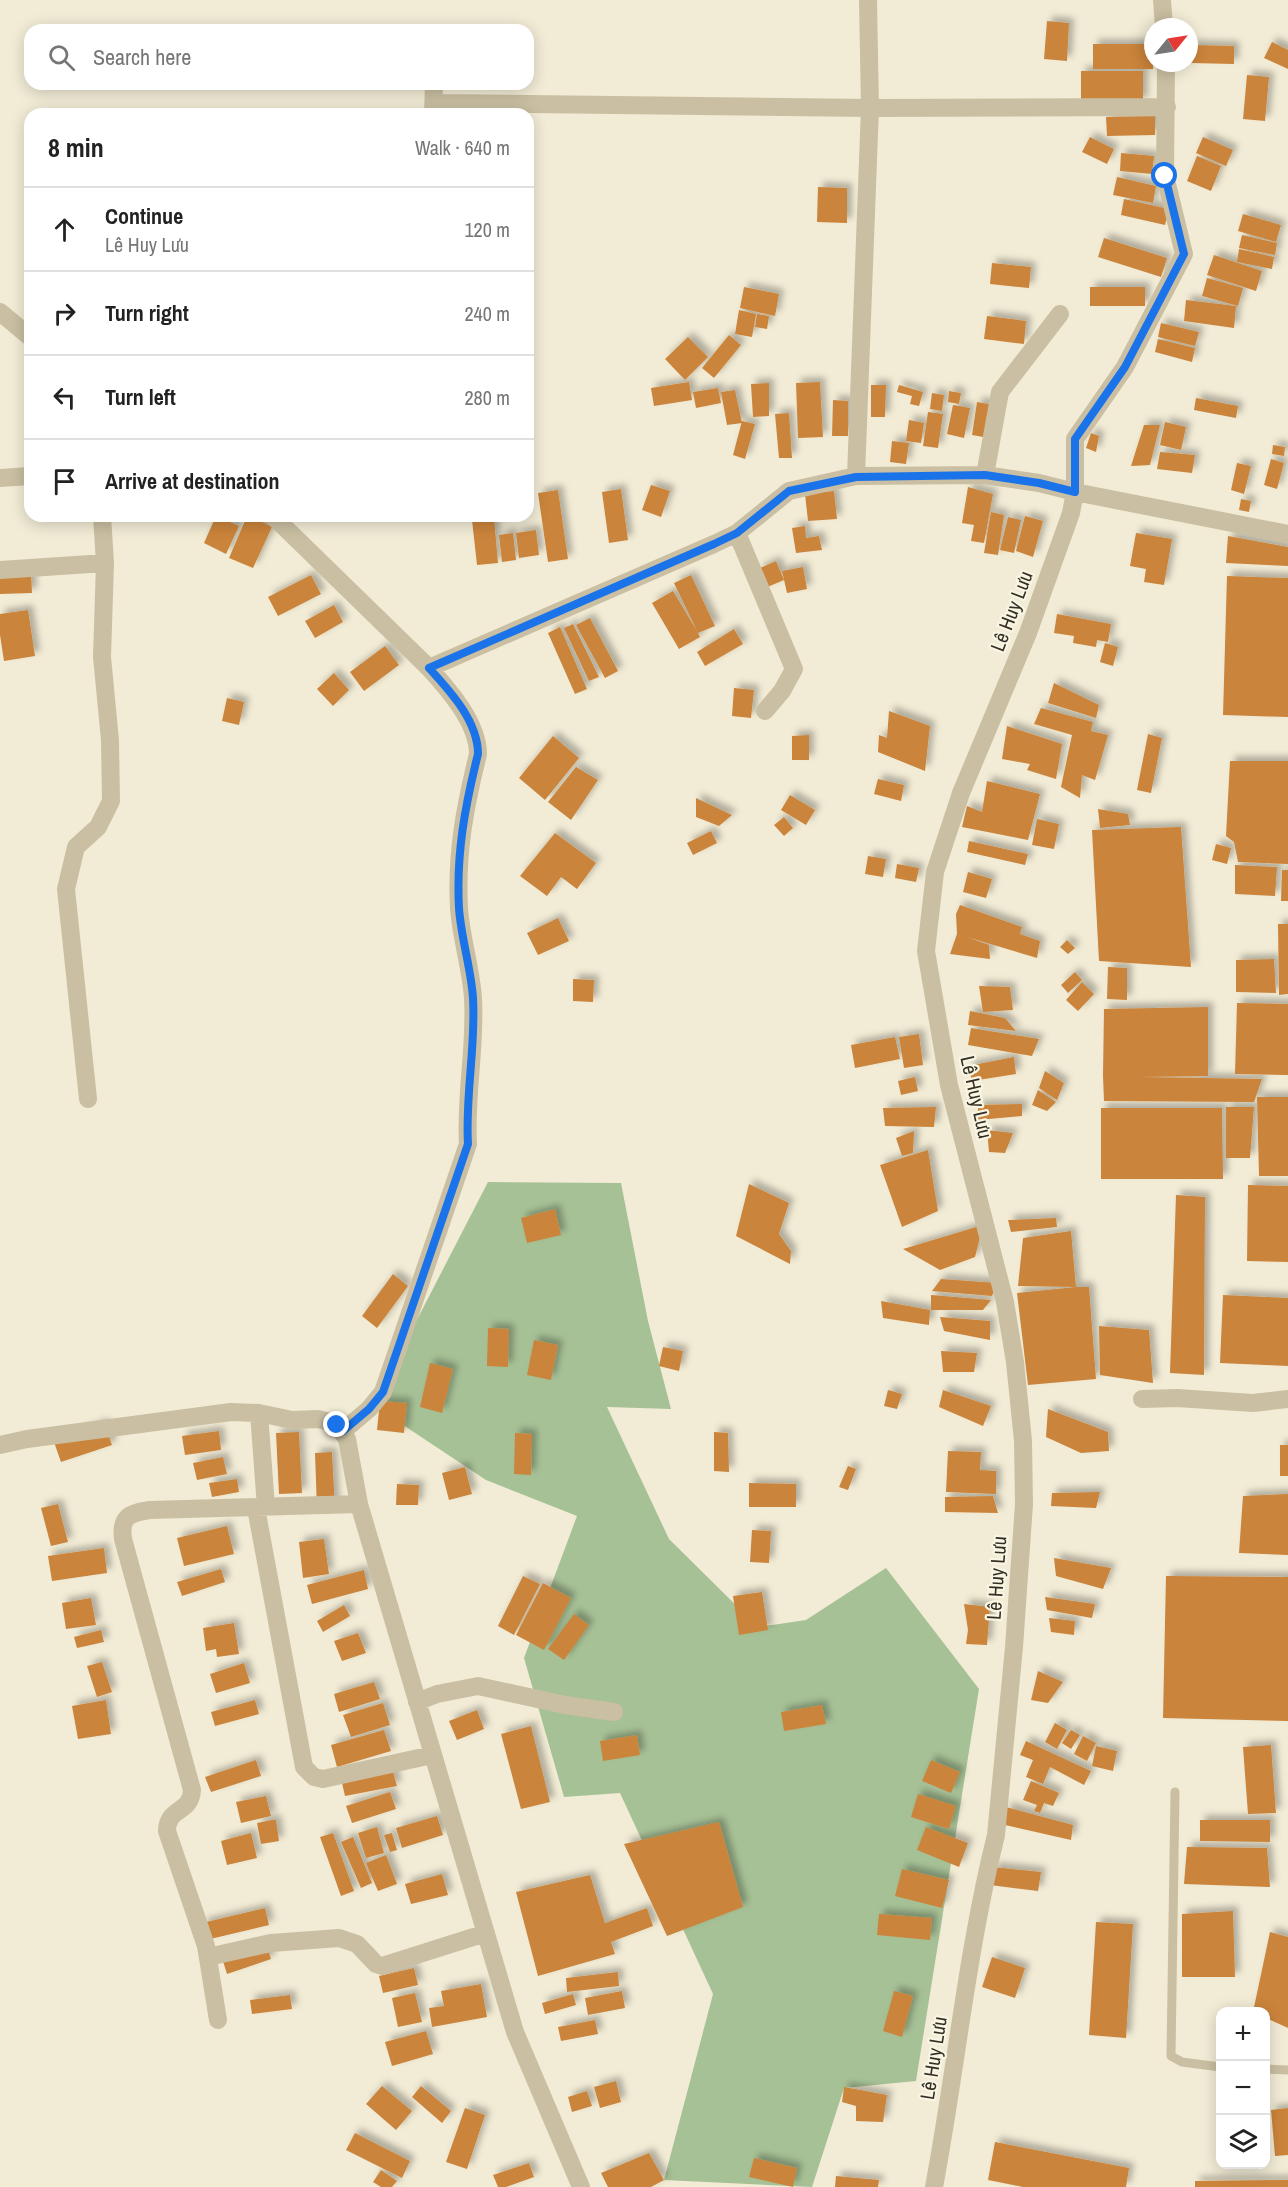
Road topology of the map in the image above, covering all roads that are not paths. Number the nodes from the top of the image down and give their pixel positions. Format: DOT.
graph roads {
  1 [pos="868,0"];
  2 [pos="1162,0"];
  3 [pos="1163,18"];
  4 [pos="1166,72"];
  5 [pos="434,90"];
  6 [pos="1167,107"];
  7 [pos="434,108"];
  8 [pos="870,108"];
  9 [pos="534,109"];
  10 [pos="0,312"];
  11 [pos="1060,314"];
  12 [pos="24,332"];
  13 [pos="985,475"];
  14 [pos="24,476"];
  15 [pos="856,477"];
  16 [pos="0,478"];
  17 [pos="1075,492"];
  18 [pos="102,522"];
  19 [pos="279,522"];
  20 [pos="737,533"];
  21 [pos="1288,534"];
  22 [pos="105,563"];
  23 [pos="0,570"];
  24 [pos="429,668"];
  25 [pos="765,711"];
  26 [pos="88,1099"];
  27 [pos="1142,1399"];
  28 [pos="1288,1399"];
  29 [pos="259,1413"];
  30 [pos="343,1431"];
  31 [pos="0,1445"];
  32 [pos="359,1504"];
  33 [pos="261,1508"];
  34 [pos="417,1702"];
  35 [pos="614,1712"];
  36 [pos="432,1755"];
  37 [pos="1175,1792"];
  38 [pos="486,1933"];
  39 [pos="208,1957"];
  40 [pos="218,2020"];
  41 [pos="1216,2066"];
  42 [pos="1270,2069"];
  43 [pos="1288,2070"];
  44 [pos="581,2187"];
  45 [pos="934,2187"];
  1 -- 8 [label="street"];
  2 -- 3 [label="street"];
  4 -- 6 [label="street, Lê Huy Lưu"];
  5 -- 7 [label="street"];
  6 -- 8 [label="street"];
  6 -- 17 [label="street, Lê Huy Lưu"];
  8 -- 9 [label="street"];
  8 -- 15 [label="street"];
  10 -- 12 [label="street"];
  11 -- 13 [label="street"];
  13 -- 15 [label="street"];
  13 -- 17 [label="street"];
  14 -- 16 [label="street"];
  15 -- 20 [label="street"];
  17 -- 21 [label="street"];
  17 -- 45 [label="street, Lê Huy Lưu"];
  18 -- 22 [label="street"];
  19 -- 24 [label="street"];
  20 -- 24 [label="street"];
  20 -- 25 [label="street"];
  22 -- 23 [label="street"];
  22 -- 26 [label="street"];
  24 -- 30 [label="street"];
  27 -- 28 [label="street"];
  29 -- 30 [label="street"];
  29 -- 31 [label="street"];
  29 -- 33 [label="street"];
  30 -- 32 [label="street"];
  32 -- 33 [label="street"];
  32 -- 34 [label="street"];
  33 -- 36 [label="street"];
  33 -- 39 [label="street"];
  34 -- 35 [label="street"];
  34 -- 36 [label="street"];
  36 -- 38 [label="street"];
  37 -- 41 [label="lane"];
  38 -- 39 [label="street"];
  38 -- 44 [label="street"];
  39 -- 40 [label="street"];
  42 -- 43 [label="lane"];
}
